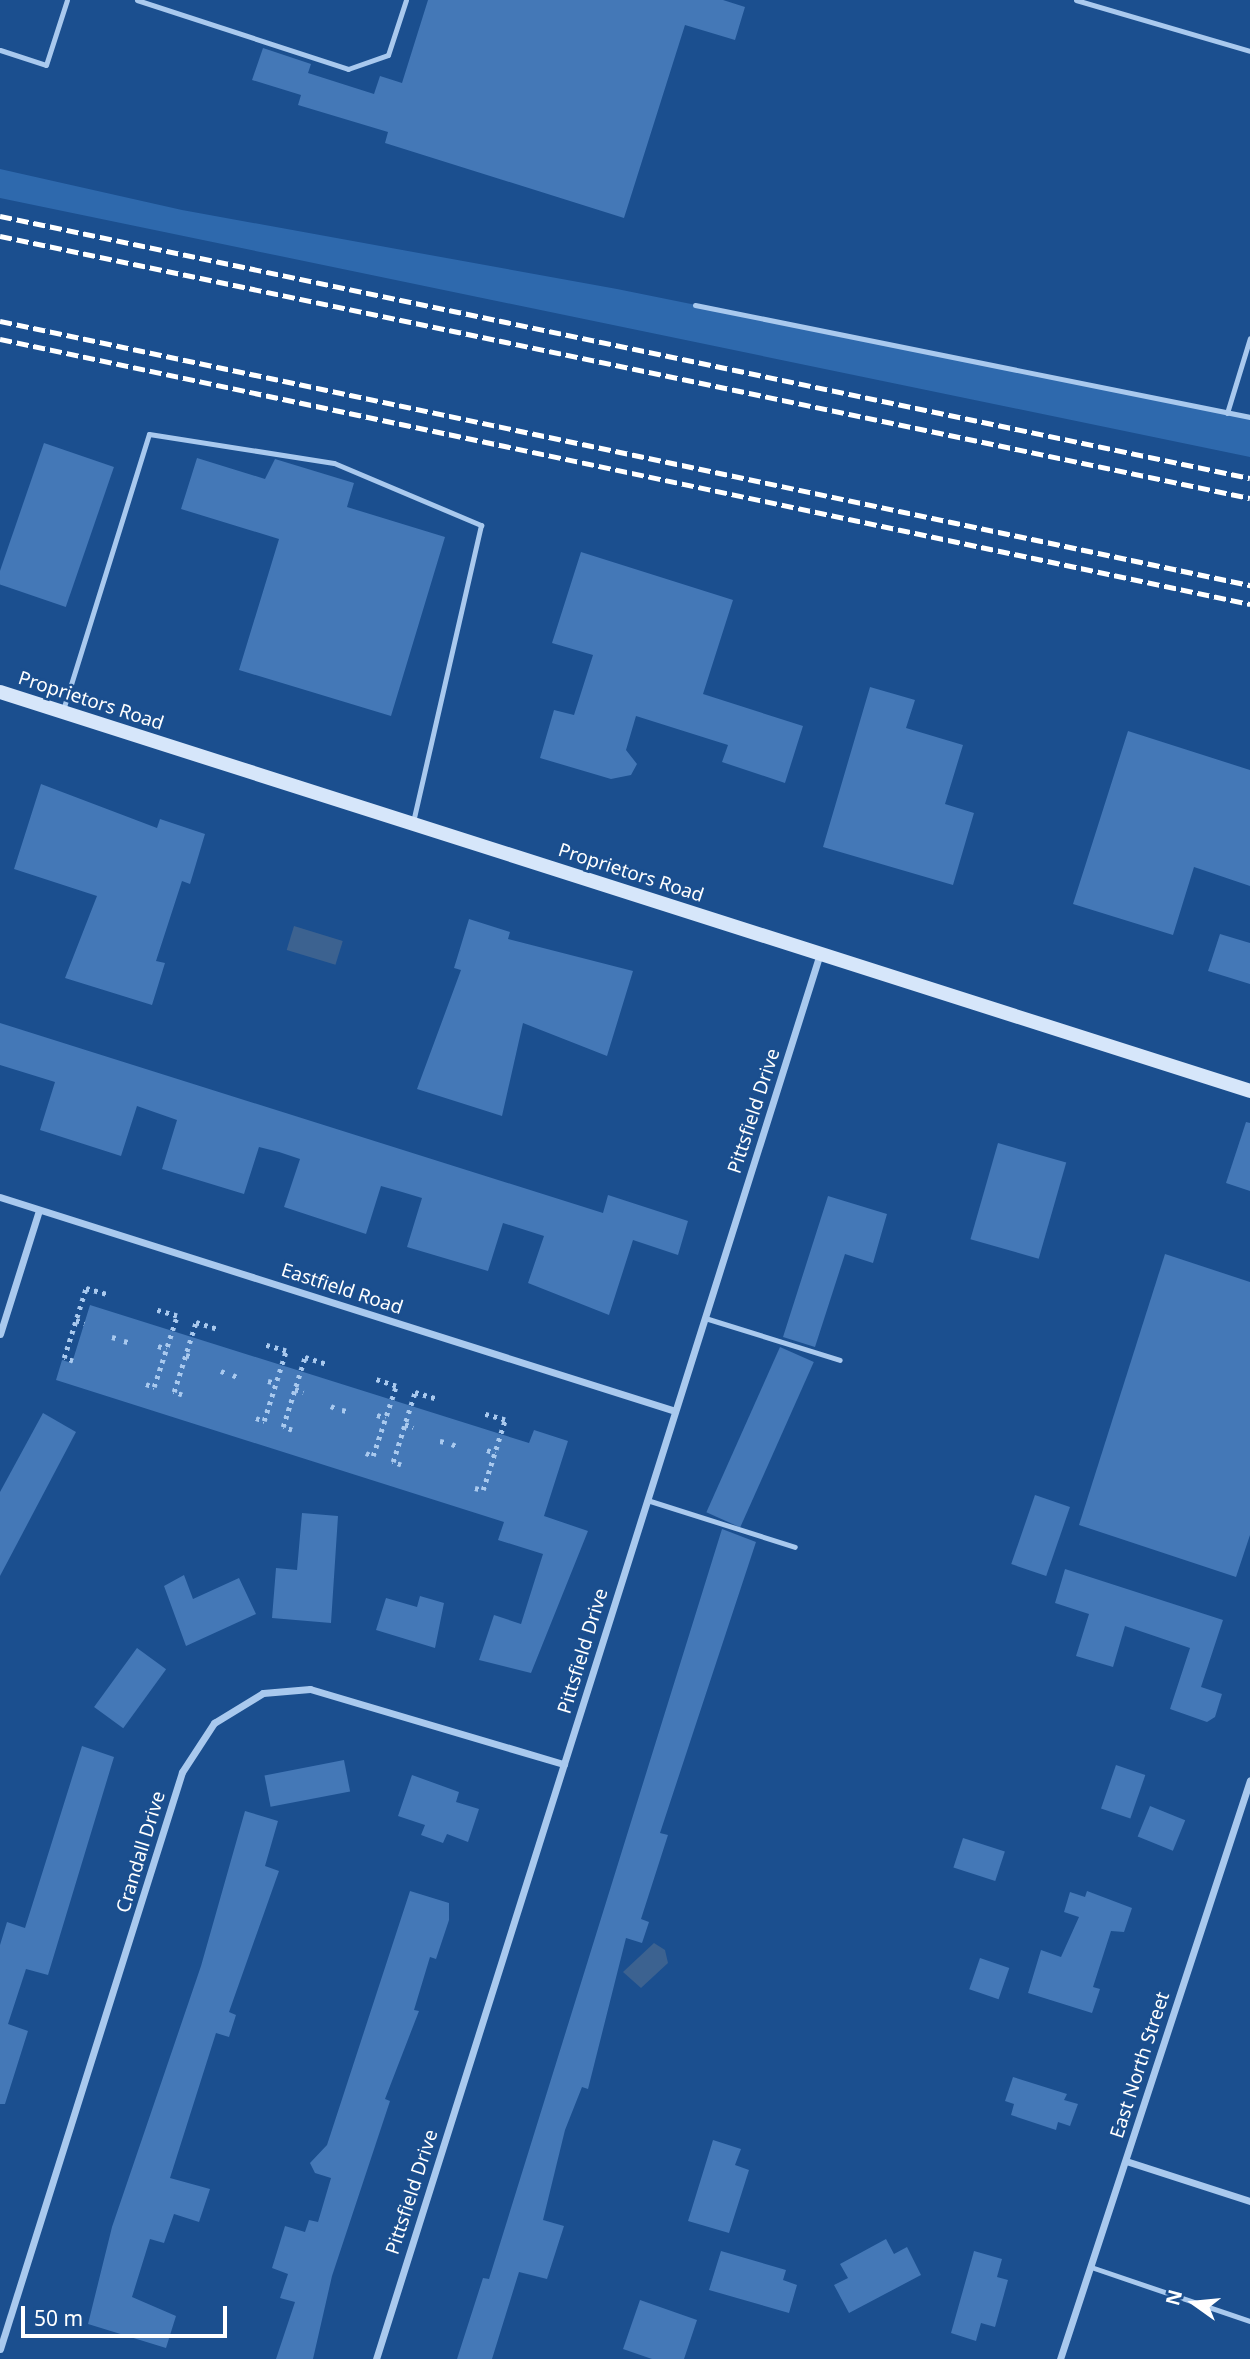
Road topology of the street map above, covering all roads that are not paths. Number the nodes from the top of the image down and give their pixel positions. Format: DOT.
graph roads {
  1 [pos="66,0"];
  2 [pos="137,0"];
  3 [pos="406,0"];
  4 [pos="1076,0"];
  5 [pos="0,50"];
  6 [pos="1250,51"];
  7 [pos="695,305"];
  8 [pos="1250,338"];
  9 [pos="1227,413"];
  10 [pos="1250,417"];
  11 [pos="0,692"];
  12 [pos="62,712"];
  13 [pos="413,824"];
  14 [pos="820,953"];
  15 [pos="1250,1091"];
  16 [pos="0,1197"];
  17 [pos="39,1210"];
  18 [pos="705,1318"];
  19 [pos="0,1334"];
  20 [pos="840,1360"];
  21 [pos="675,1411"];
  22 [pos="647,1500"];
  23 [pos="795,1547"];
  24 [pos="564,1764"];
  25 [pos="1250,1780"];
  26 [pos="1126,2161"];
  27 [pos="1250,2201"];
  28 [pos="1091,2267"];
  29 [pos="1250,2321"];
  30 [pos="0,2350"];
  31 [pos="376,2359"];
  32 [pos="1060,2359"];
  1 -- 5 [label="lane"];
  2 -- 3 [label="lane"];
  4 -- 6 [label="lane"];
  7 -- 9 [label="lane"];
  8 -- 9 [label="lane"];
  9 -- 10 [label="lane"];
  11 -- 12 [label="street, Proprietors Road"];
  12 -- 13 [label="street, Proprietors Road"];
  12 -- 13 [label="lane"];
  13 -- 14 [label="street, Proprietors Road"];
  14 -- 15 [label="street, Proprietors Road"];
  14 -- 18 [label="street, Pittsfield Drive"];
  16 -- 17 [label="street, Eastfield Road"];
  17 -- 19 [label="street"];
  17 -- 21 [label="street, Eastfield Road"];
  18 -- 20 [label="lane"];
  18 -- 21 [label="street, Pittsfield Drive"];
  21 -- 22 [label="street, Pittsfield Drive"];
  22 -- 23 [label="lane"];
  22 -- 24 [label="street, Pittsfield Drive"];
  24 -- 30 [label="street, Crandall Drive"];
  24 -- 31 [label="street, Pittsfield Drive"];
  25 -- 26 [label="street, East North Street"];
  26 -- 27 [label="street"];
  26 -- 28 [label="street, East North Street"];
  28 -- 29 [label="lane"];
  28 -- 32 [label="street, East North Street"];
}
